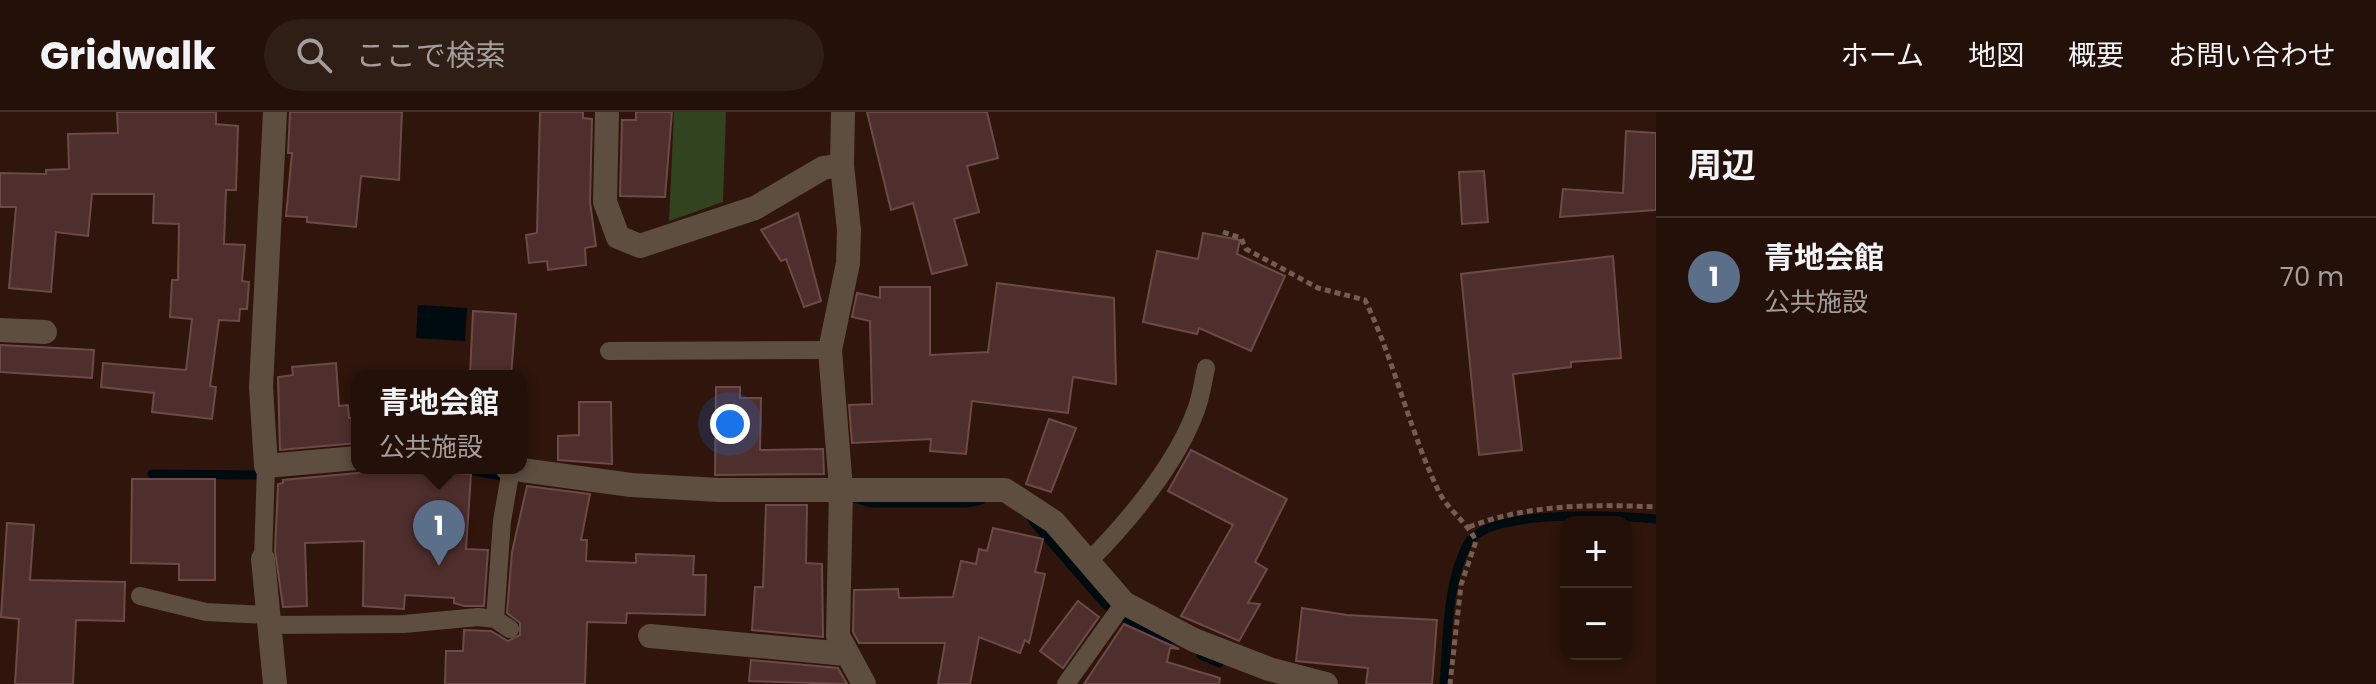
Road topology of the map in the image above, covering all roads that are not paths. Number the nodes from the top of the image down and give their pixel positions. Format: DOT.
graph roads {
  1 [pos="275,112"];
  2 [pos="607,112"];
  3 [pos="843,112"];
  4 [pos="842,165"];
  5 [pos="0,330"];
  6 [pos="45,332"];
  7 [pos="830,350"];
  8 [pos="609,351"];
  9 [pos="1206,368"];
  10 [pos="351,459"];
  11 [pos="266,466"];
  12 [pos="527,470"];
  13 [pos="508,474"];
  14 [pos="841,489"];
  15 [pos="263,559"];
  16 [pos="1089,561"];
  17 [pos="140,596"];
  18 [pos="1124,603"];
  19 [pos="269,620"];
  20 [pos="650,636"];
  21 [pos="846,654"];
  22 [pos="275,684"];
  23 [pos="864,684"];
  24 [pos="1066,684"];
  25 [pos="1326,684"];
  1 -- 11 [label="street"];
  2 -- 4 [label="street"];
  3 -- 4 [label="street"];
  4 -- 7 [label="street"];
  5 -- 6 [label="street"];
  7 -- 8 [label="lane"];
  7 -- 14 [label="street"];
  9 -- 16 [label="lane"];
  10 -- 11 [label="street"];
  11 -- 15 [label="lane"];
  12 -- 14 [label="street"];
  13 -- 19 [label="lane"];
  14 -- 16 [label="street"];
  14 -- 21 [label="street"];
  15 -- 19 [label="street"];
  16 -- 18 [label="street"];
  17 -- 19 [label="lane"];
  18 -- 24 [label="lane"];
  18 -- 25 [label="street"];
  19 -- 22 [label="street"];
  20 -- 21 [label="street"];
  21 -- 23 [label="street"];
}
